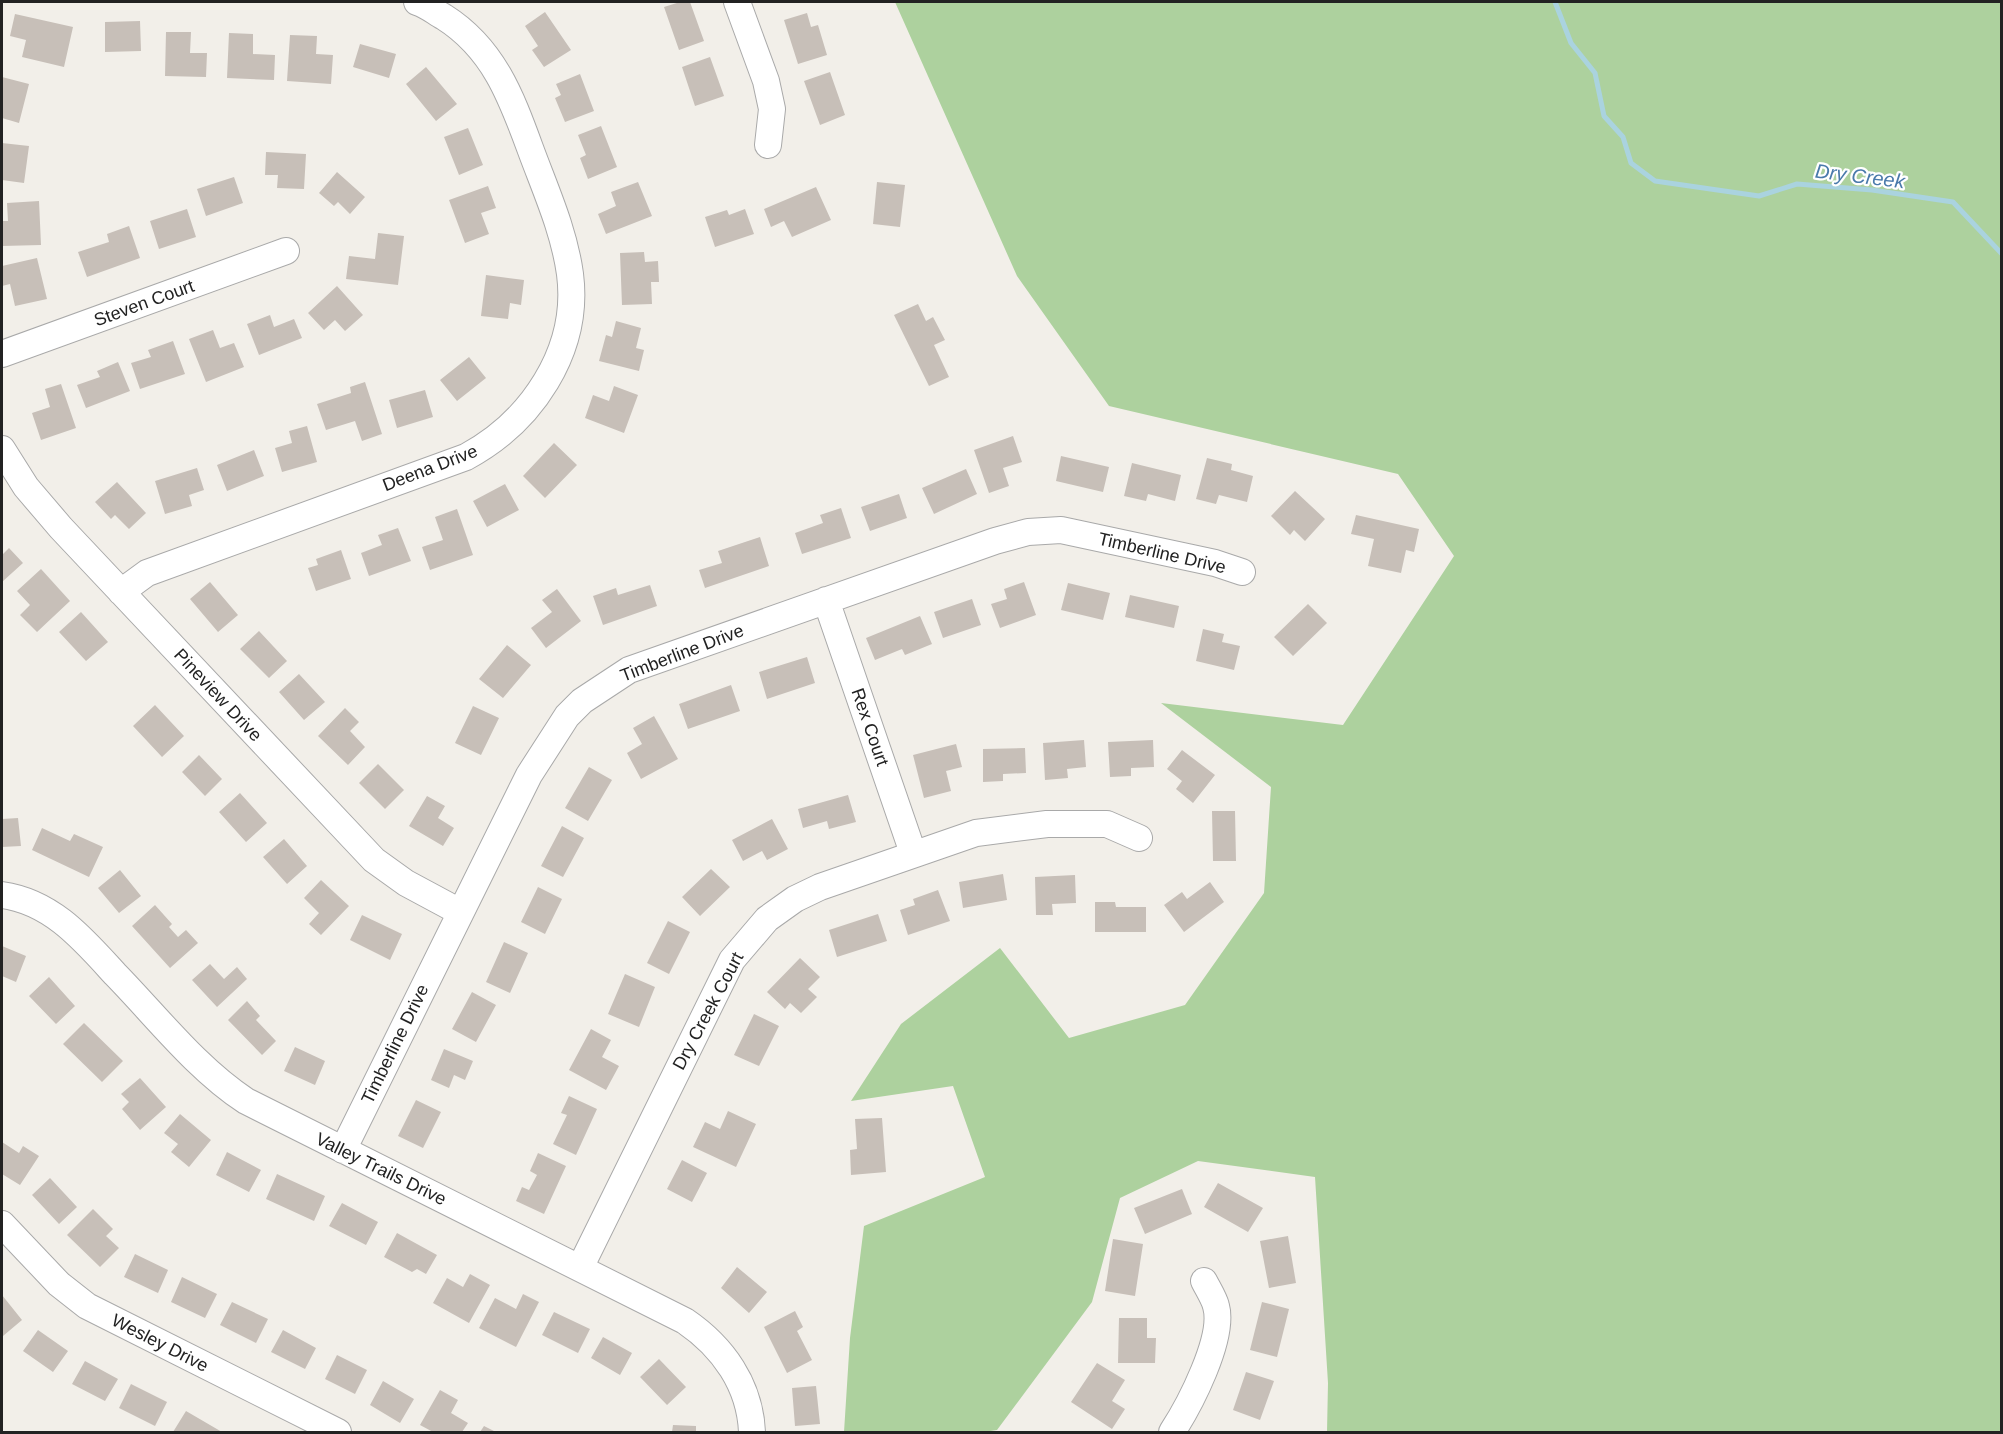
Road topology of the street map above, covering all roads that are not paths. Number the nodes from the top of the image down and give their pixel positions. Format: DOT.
graph roads {
  1 [pos="417,2"];
  2 [pos="737,2"];
  3 [pos="768,145"];
  4 [pos="286,251"];
  5 [pos="2,354"];
  6 [pos="2,449"];
  7 [pos="1242,572"];
  8 [pos="121,592"];
  9 [pos="826,600"];
  10 [pos="1139,838"];
  11 [pos="913,854"];
  12 [pos="2,895"];
  13 [pos="460,912"];
  14 [pos="343,1150"];
  15 [pos="2,1224"];
  16 [pos="580,1268"];
  17 [pos="1204,1281"];
  18 [pos="338,1432"];
  19 [pos="752,1432"];
  20 [pos="1172,1432"];
  1 -- 8 [label="street, Deena Drive"];
  2 -- 3 [label="street"];
  4 -- 5 [label="street, Steven Court"];
  6 -- 8 [label="street, Pineview Drive"];
  7 -- 9 [label="street, Timberline Drive"];
  8 -- 13 [label="street, Pineview Drive"];
  9 -- 11 [label="street, Rex Court"];
  9 -- 13 [label="street, Timberline Drive"];
  10 -- 11 [label="street, Dry Creek Court"];
  11 -- 16 [label="street, Dry Creek Court"];
  12 -- 14 [label="street, Valley Trails Drive"];
  13 -- 14 [label="street, Timberline Drive"];
  14 -- 16 [label="street, Valley Trails Drive"];
  15 -- 18 [label="street, Wesley Drive"];
  16 -- 19 [label="street, Valley Trails Drive"];
  17 -- 20 [label="street"];
}
